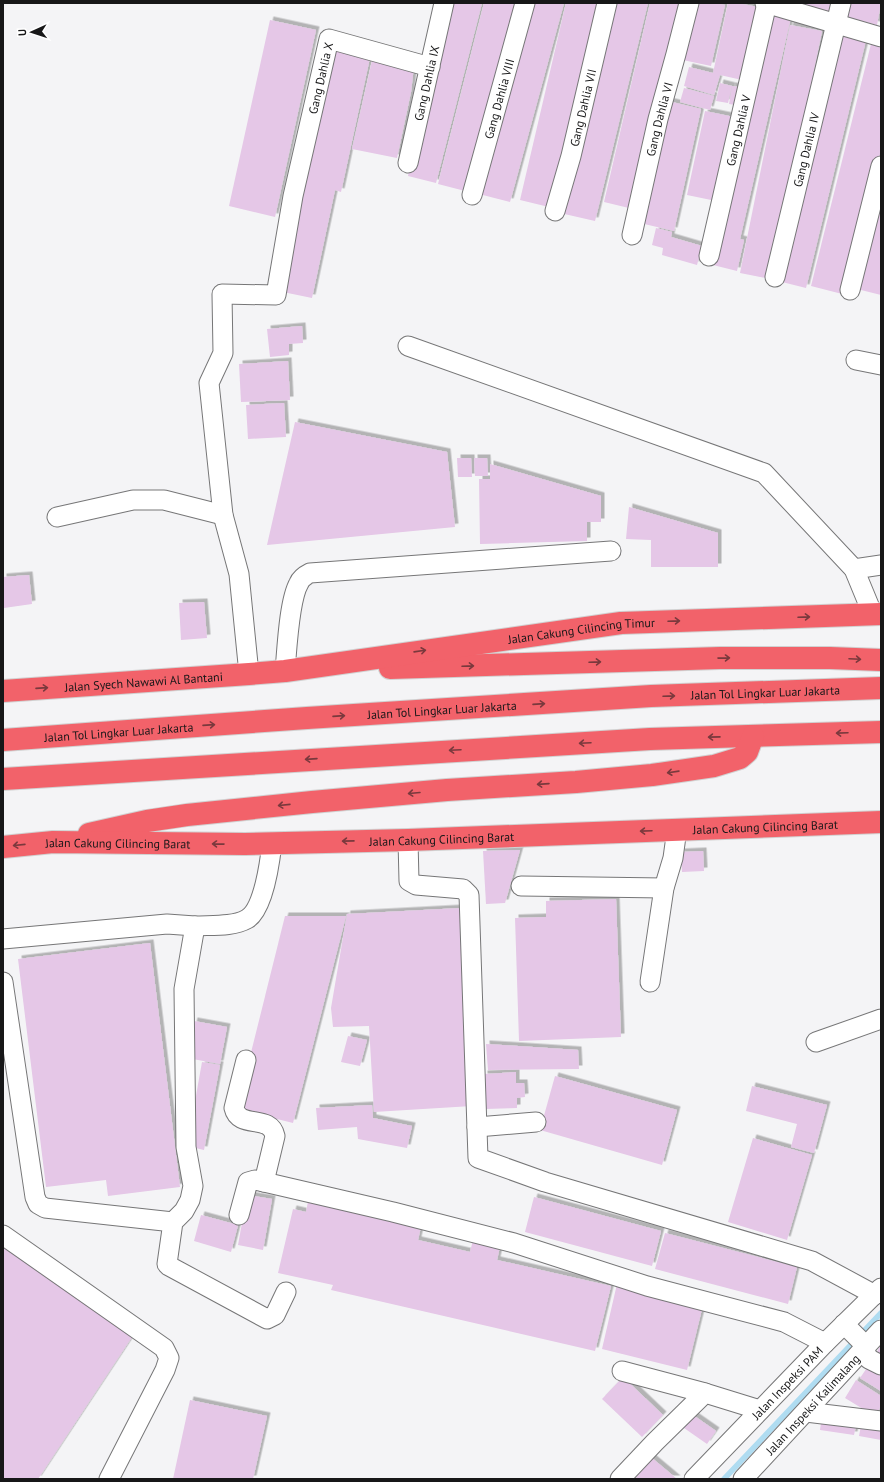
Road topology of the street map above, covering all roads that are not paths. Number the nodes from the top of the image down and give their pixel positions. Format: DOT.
graph roads {
  1 [pos="444,3"];
  2 [pos="525,3"];
  3 [pos="607,3"];
  4 [pos="689,3"];
  5 [pos="766,3"];
  6 [pos="841,3"];
  7 [pos="836,23"];
  8 [pos="881,37"];
  9 [pos="430,67"];
  10 [pos="408,163"];
  11 [pos="881,166"];
  12 [pos="472,195"];
  13 [pos="555,211"];
  14 [pos="632,236"];
  15 [pos="709,256"];
  16 [pos="775,277"];
  17 [pos="850,290"];
  18 [pos="408,346"];
  19 [pos="856,360"];
  20 [pos="881,365"];
  21 [pos="223,515"];
  22 [pos="57,517"];
  23 [pos="611,551"];
  24 [pos="881,565"];
  25 [pos="854,569"];
  26 [pos="877,615"];
  27 [pos="881,660"];
  28 [pos="284,670"];
  29 [pos="250,674"];
  30 [pos="881,688"];
  31 [pos="3,691"];
  32 [pos="881,732"];
  33 [pos="753,736"];
  34 [pos="3,740"];
  35 [pos="3,779"];
  36 [pos="881,822"];
  37 [pos="677,829"];
  38 [pos="408,840"];
  39 [pos="53,842"];
  40 [pos="272,843"];
  41 [pos="3,847"];
  42 [pos="521,886"];
  43 [pos="664,888"];
  44 [pos="195,926"];
  45 [pos="3,939"];
  46 [pos="3,982"];
  47 [pos="650,982"];
  48 [pos="881,1019"];
  49 [pos="816,1042"];
  50 [pos="246,1060"];
  51 [pos="536,1122"];
  52 [pos="477,1127"];
  53 [pos="264,1182"];
  54 [pos="239,1215"];
  55 [pos="172,1222"];
  56 [pos="3,1235"];
  57 [pos="286,1292"];
  58 [pos="878,1292"];
  59 [pos="845,1325"];
  60 [pos="881,1330"];
  61 [pos="825,1343"];
  62 [pos="863,1346"];
  63 [pos="881,1365"];
  64 [pos="622,1371"];
  65 [pos="705,1393"];
  66 [pos="760,1410"];
  67 [pos="806,1412"];
  68 [pos="881,1421"];
  69 [pos="110,1479"];
  70 [pos="620,1479"];
  71 [pos="694,1479"];
  72 [pos="743,1479"];
  1 -- 9 [label="street, Gang Dahlia IX"];
  2 -- 12 [label="street, Gang Dahlia VIII"];
  3 -- 13 [label="street, Gang Dahlia VII"];
  4 -- 14 [label="street, Gang Dahlia VI"];
  5 -- 7 [label="street"];
  5 -- 15 [label="street, Gang Dahlia V"];
  6 -- 7 [label="street, Gang Dahlia IV"];
  7 -- 8 [label="street"];
  7 -- 16 [label="street, Gang Dahlia IV"];
  9 -- 10 [label="street, Gang Dahlia IX"];
  9 -- 21 [label="street, Gang Dahlia X"];
  11 -- 17 [label="street"];
  18 -- 25 [label="street"];
  19 -- 20 [label="street"];
  21 -- 22 [label="street"];
  21 -- 29 [label="street"];
  23 -- 28 [label="street"];
  24 -- 25 [label="street"];
  25 -- 26 [label="street"];
  28 -- 26 [label="highway, Jalan Cakung Cilincing Timur, one-way"];
  28 -- 27 [label="highway, one-way"];
  28 -- 29 [label="highway, Jalan Syech Nawawi Al Bantani"];
  31 -- 29 [label="highway, Jalan Syech Nawawi Al Bantani, one-way"];
  34 -- 30 [label="highway, Jalan Tol Lingkar Luar Jakarta, one-way"];
  32 -- 33 [label="highway, one-way"];
  33 -- 35 [label="highway, one-way"];
  33 -- 39 [label="highway, one-way"];
  36 -- 37 [label="highway, Jalan Cakung Cilincing Barat"];
  37 -- 38 [label="highway, Jalan Cakung Cilincing Barat, one-way"];
  37 -- 43 [label="street"];
  38 -- 40 [label="highway, Jalan Cakung Cilincing Barat, one-way"];
  38 -- 52 [label="street"];
  40 -- 39 [label="highway, Jalan Cakung Cilincing Barat, one-way"];
  39 -- 41 [label="highway, Jalan Cakung Cilincing Barat, one-way"];
  40 -- 44 [label="street"];
  42 -- 43 [label="street"];
  43 -- 47 [label="street"];
  44 -- 45 [label="street"];
  44 -- 55 [label="street"];
  46 -- 55 [label="street"];
  48 -- 49 [label="street"];
  50 -- 53 [label="street"];
  51 -- 52 [label="street"];
  52 -- 58 [label="street"];
  53 -- 54 [label="street"];
  53 -- 61 [label="street"];
  55 -- 57 [label="street"];
  56 -- 69 [label="street"];
  58 -- 59 [label="street, Jalan Inspeksi PAM"];
  59 -- 61 [label="street, Jalan Inspeksi PAM"];
  59 -- 62 [label="street"];
  60 -- 62 [label="street, Jalan Inspeksi Kalimalang"];
  61 -- 66 [label="street, Jalan Inspeksi PAM"];
  62 -- 63 [label="street"];
  62 -- 67 [label="street, Jalan Inspeksi Kalimalang"];
  64 -- 65 [label="street"];
  65 -- 66 [label="street"];
  65 -- 70 [label="street"];
  66 -- 71 [label="street, Jalan Inspeksi PAM"];
  67 -- 68 [label="street"];
  67 -- 72 [label="street, Jalan Inspeksi Kalimalang"];
}
